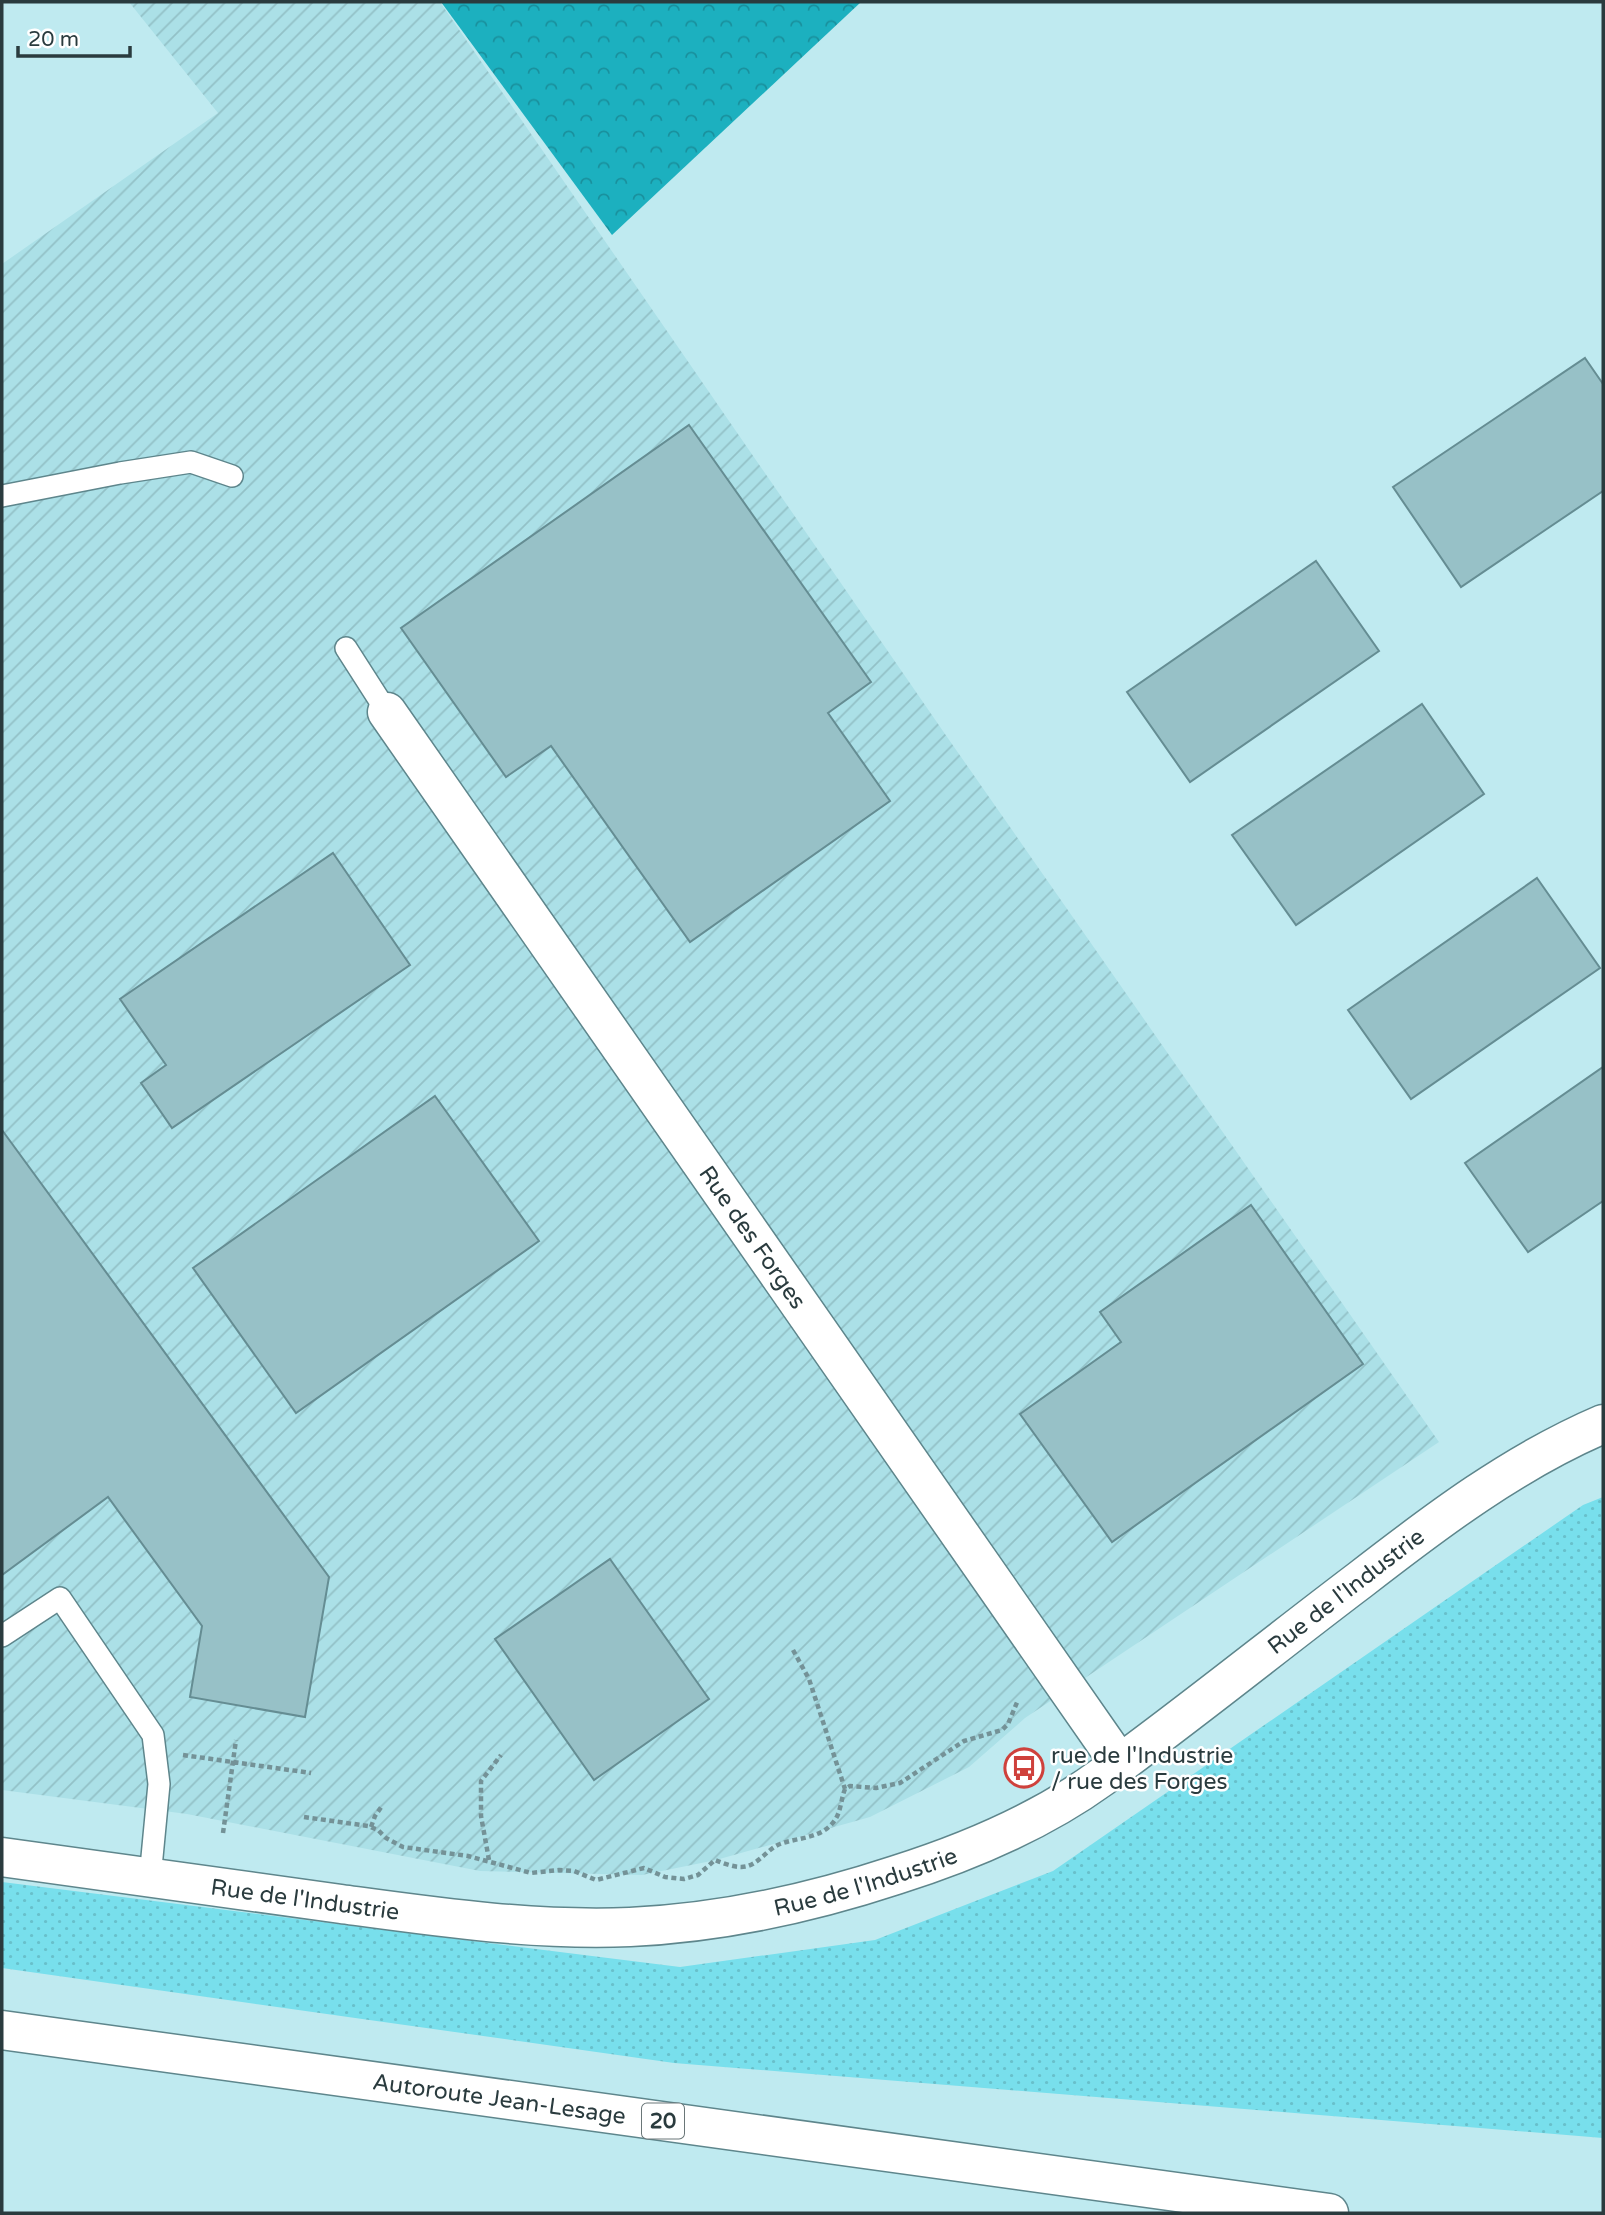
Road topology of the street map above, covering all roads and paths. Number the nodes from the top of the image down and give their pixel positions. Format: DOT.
graph roads {
  1 [pos="232,476"];
  2 [pos="2,496"];
  3 [pos="346,648"];
  4 [pos="387,712"];
  5 [pos="1603,1424"];
  6 [pos="2,1636"];
  7 [pos="793,1650"];
  8 [pos="1018,1700"];
  9 [pos="236,1740"];
  10 [pos="178,1754"];
  11 [pos="500,1755"];
  12 [pos="233,1761"];
  13 [pos="1120,1764"];
  14 [pos="311,1773"];
  15 [pos="845,1788"];
  16 [pos="382,1806"];
  17 [pos="304,1817"];
  18 [pos="371,1827"];
  19 [pos="223,1833"];
  20 [pos="2,1857"];
  21 [pos="489,1860"];
  22 [pos="150,1878"];
  23 [pos="2,2030"];
  24 [pos="1329,2213"];
  1 -- 2 [label="lane"];
  3 -- 4 [label="lane"];
  4 -- 13 [label="main road, Rue des Forges"];
  5 -- 13 [label="main road, Rue de l'Industrie"];
  6 -- 22 [label="lane"];
  7 -- 15 [label="path"];
  8 -- 15 [label="path"];
  9 -- 12 [label="path"];
  10 -- 12 [label="path"];
  11 -- 21 [label="path"];
  12 -- 14 [label="path"];
  12 -- 19 [label="path"];
  13 -- 22 [label="main road, Rue de l'Industrie"];
  15 -- 21 [label="path"];
  16 -- 18 [label="path"];
  17 -- 18 [label="path"];
  18 -- 21 [label="path"];
  20 -- 22 [label="main road, Rue de l'Industrie"];
  23 -- 24 [label="main road, Autoroute Jean-Lesage / 20"];
}
